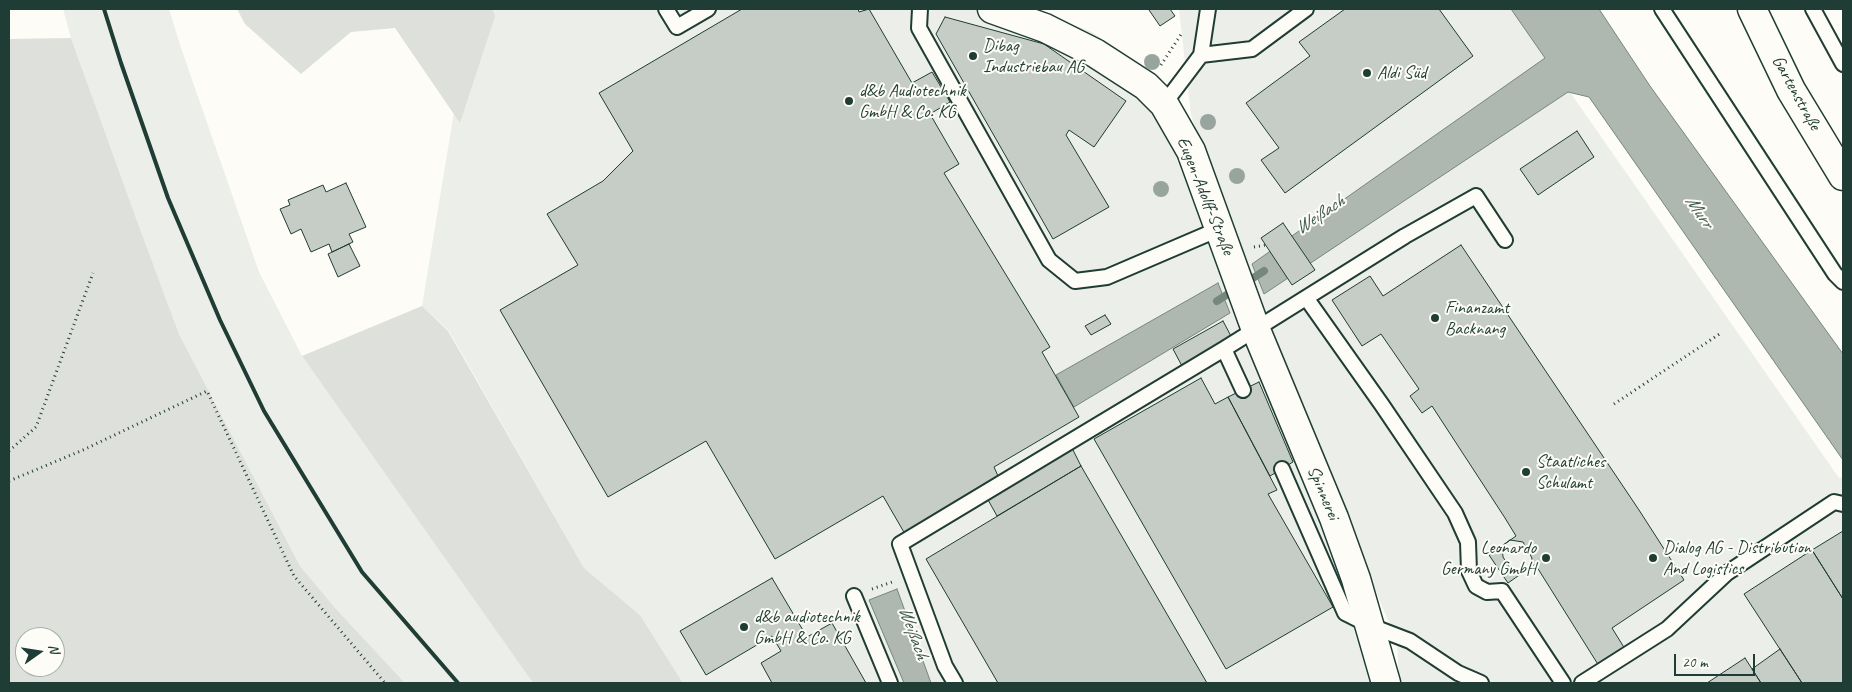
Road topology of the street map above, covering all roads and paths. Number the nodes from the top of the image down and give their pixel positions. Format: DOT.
graph roads {
  1 [pos="666,9"];
  2 [pos="708,9"];
  3 [pos="920,9"];
  4 [pos="992,9"];
  5 [pos="1208,9"];
  6 [pos="1306,9"];
  7 [pos="1662,9"];
  8 [pos="1752,9"];
  9 [pos="1813,9"];
  10 [pos="1183,32"];
  11 [pos="1201,55"];
  12 [pos="1843,64"];
  13 [pos="1155,94"];
  14 [pos="1843,176"];
  15 [pos="1219,230"];
  16 [pos="1505,240"];
  17 [pos="93,273"];
  18 [pos="1843,282"];
  19 [pos="1306,299"];
  20 [pos="1252,318"];
  21 [pos="1721,333"];
  22 [pos="1224,349"];
  23 [pos="1243,390"];
  24 [pos="1614,404"];
  25 [pos="9,452"];
  26 [pos="1282,469"];
  27 [pos="9,481"];
  28 [pos="1843,504"];
  29 [pos="854,596"];
  30 [pos="1370,626"];
  31 [pos="385,683"];
  32 [pos="890,683"];
  33 [pos="955,683"];
  34 [pos="1386,683"];
  35 [pos="1481,683"];
  36 [pos="1563,683"];
  37 [pos="1582,683"];
  1 -- 2 [label="lane"];
  3 -- 15 [label="lane"];
  4 -- 13 [label="street, Eugen-Adolff-Straße"];
  5 -- 11 [label="lane"];
  6 -- 11 [label="lane"];
  7 -- 18 [label="lane"];
  8 -- 14 [label="street, Gartenstraße"];
  9 -- 12 [label="lane"];
  10 -- 13 [label="path"];
  11 -- 13 [label="lane"];
  13 -- 15 [label="street, Eugen-Adolff-Straße"];
  15 -- 20 [label="street, Eugen-Adolff-Straße"];
  16 -- 19 [label="lane"];
  17 -- 25 [label="path"];
  19 -- 20 [label="lane"];
  19 -- 36 [label="lane"];
  20 -- 22 [label="lane"];
  20 -- 30 [label="street, Spinnerei"];
  21 -- 24 [label="path"];
  22 -- 23 [label="lane"];
  22 -- 33 [label="lane"];
  26 -- 30 [label="lane"];
  27 -- 31 [label="path"];
  28 -- 37 [label="lane"];
  29 -- 32 [label="lane"];
  30 -- 34 [label="street, Spinnerei"];
  30 -- 35 [label="lane"];
}
